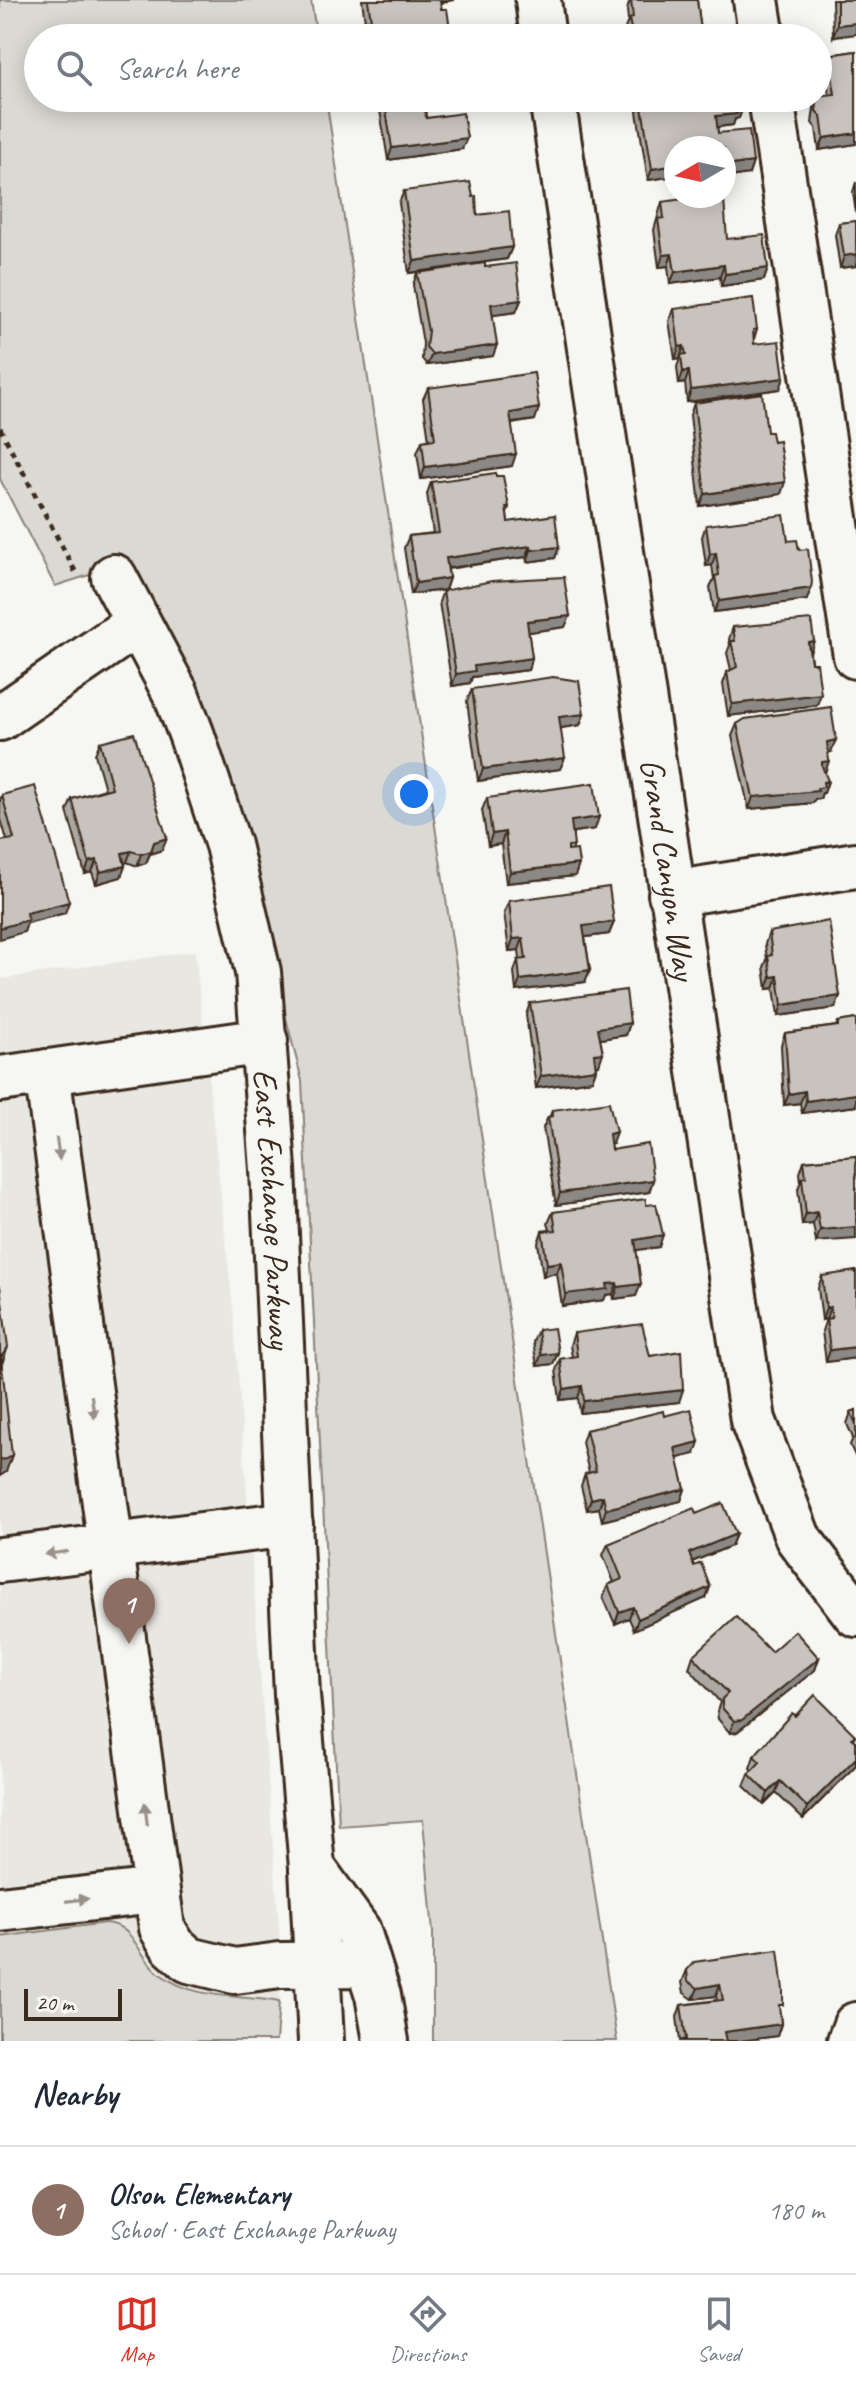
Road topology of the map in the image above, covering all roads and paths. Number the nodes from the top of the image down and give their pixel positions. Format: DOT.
graph roads {
  1 [pos="538,0"];
  2 [pos="756,0"];
  3 [pos="541,24"];
  4 [pos="760,24"];
  5 [pos="554,112"];
  6 [pos="773,112"];
  7 [pos="0,428"];
  8 [pos="96,578"];
  9 [pos="138,623"];
  10 [pos="856,656"];
  11 [pos="0,718"];
  12 [pos="856,865"];
  13 [pos="671,894"];
  14 [pos="265,1041"];
  15 [pos="47,1072"];
  16 [pos="0,1079"];
  17 [pos="290,1524"];
  18 [pos="112,1546"];
  19 [pos="0,1560"];
  20 [pos="856,1614"];
  21 [pos="312,1867"];
  22 [pos="155,1891"];
  23 [pos="0,1909"];
  24 [pos="317,1964"];
  25 [pos="368,1964"];
  26 [pos="856,2025"];
  27 [pos="321,2041"];
  28 [pos="386,2041"];
  29 [pos="850,2041"];
  1 -- 3 [label="street"];
  2 -- 4 [label="street"];
  5 -- 13 [label="street, Grand Canyon Way"];
  6 -- 10 [label="street"];
  7 -- 8 [label="path"];
  8 -- 9 [label="street, East Exchange Parkway"];
  9 -- 11 [label="street"];
  9 -- 14 [label="street, East Exchange Parkway"];
  12 -- 13 [label="street"];
  13 -- 20 [label="street, Grand Canyon Way"];
  14 -- 15 [label="street"];
  14 -- 17 [label="street, East Exchange Parkway"];
  15 -- 16 [label="street"];
  15 -- 18 [label="street, one-way"];
  17 -- 18 [label="street"];
  17 -- 21 [label="street, East Exchange Parkway"];
  18 -- 19 [label="street, one-way"];
  22 -- 18 [label="street, one-way"];
  21 -- 24 [label="street, East Exchange Parkway"];
  21 -- 25 [label="street"];
  23 -- 22 [label="street, one-way"];
  22 -- 24 [label="street"];
  24 -- 25 [label="street"];
  24 -- 27 [label="street, East Exchange Parkway"];
  25 -- 28 [label="street"];
  26 -- 29 [label="street"];
}
